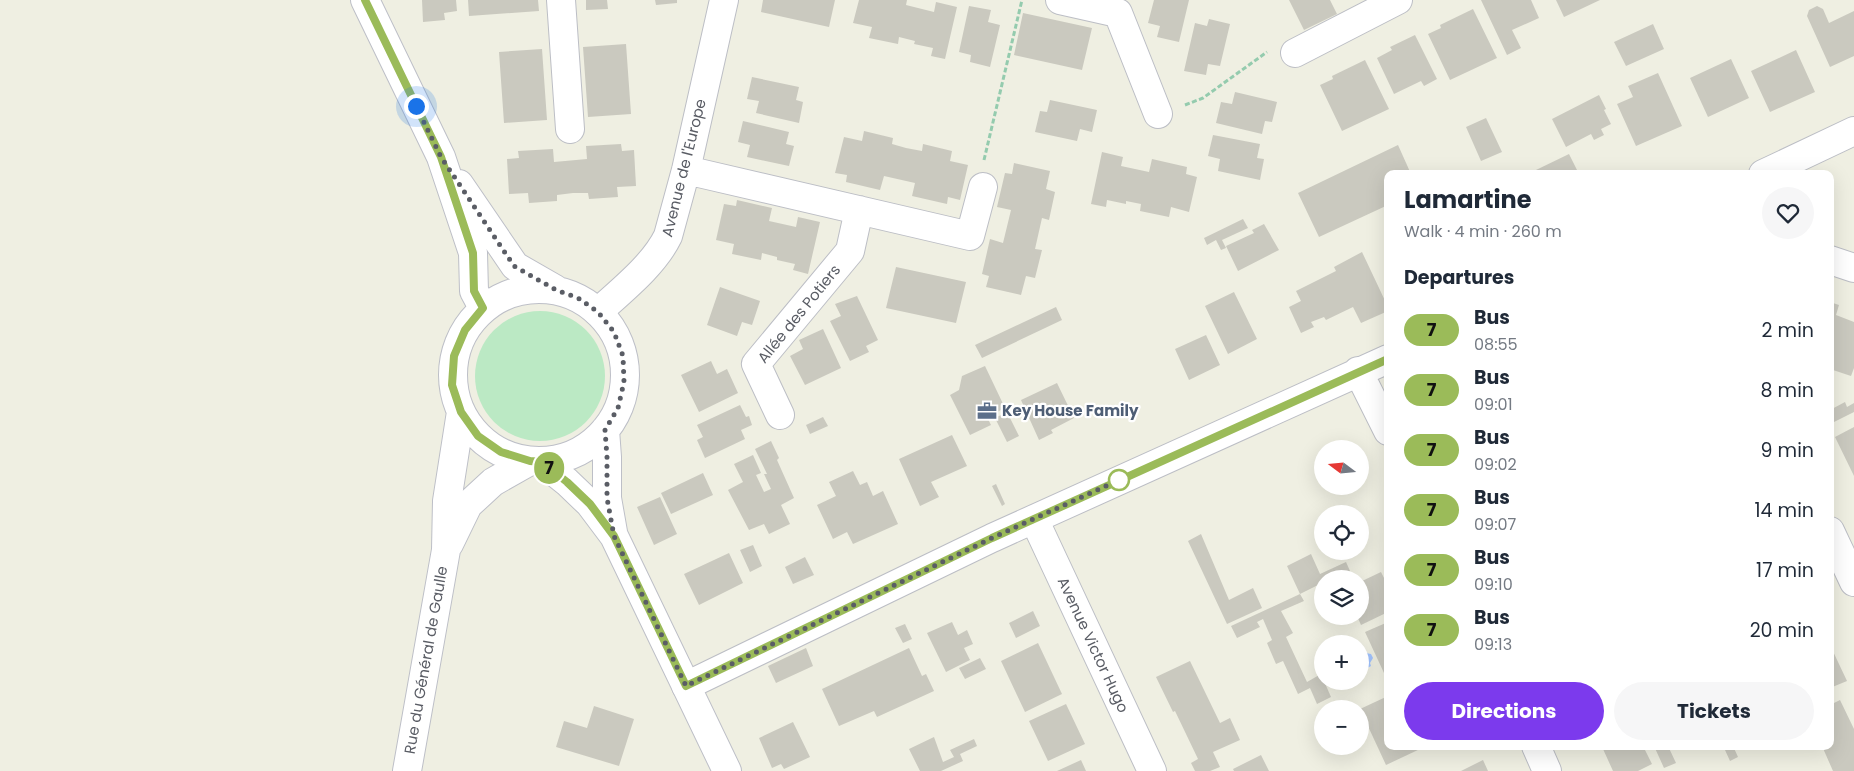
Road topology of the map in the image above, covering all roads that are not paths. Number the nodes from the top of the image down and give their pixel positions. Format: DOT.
graph roads {
  1 [pos="365,0"];
  2 [pos="562,0"];
  3 [pos="724,0"];
  4 [pos="1060,0"];
  5 [pos="1387,2"];
  6 [pos="1295,53"];
  7 [pos="1158,114"];
  8 [pos="570,129"];
  9 [pos="1854,131"];
  10 [pos="441,157"];
  11 [pos="686,170"];
  12 [pos="1772,170"];
  13 [pos="983,187"];
  14 [pos="859,210"];
  15 [pos="1834,261"];
  16 [pos="1854,268"];
  17 [pos="556,290"];
  18 [pos="483,308"];
  19 [pos="598,312"];
  20 [pos="1384,361"];
  21 [pos="1358,371"];
  22 [pos="461,412"];
  23 [pos="780,416"];
  24 [pos="1384,423"];
  25 [pos="605,430"];
  26 [pos="536,461"];
  27 [pos="1034,519"];
  28 [pos="614,536"];
  29 [pos="1834,540"];
  30 [pos="446,550"];
  31 [pos="1854,582"];
  32 [pos="686,686"];
  33 [pos="1538,750"];
  34 [pos="407,771"];
  35 [pos="727,771"];
  36 [pos="1152,771"];
  37 [pos="1548,771"];
  1 -- 10 [label="street"];
  2 -- 8 [label="street"];
  3 -- 11 [label="street, Avenue de l'Europe"];
  4 -- 7 [label="street"];
  5 -- 6 [label="street"];
  9 -- 12 [label="street"];
  10 -- 17 [label="street"];
  10 -- 18 [label="street"];
  11 -- 14 [label="street"];
  11 -- 19 [label="street, Avenue de l'Europe"];
  13 -- 14 [label="street"];
  14 -- 23 [label="street, Allée des Potiers"];
  15 -- 16 [label="street"];
  17 -- 18 [label="street"];
  17 -- 19 [label="street"];
  18 -- 22 [label="street"];
  19 -- 25 [label="street"];
  20 -- 21 [label="street"];
  21 -- 24 [label="street"];
  21 -- 27 [label="street"];
  22 -- 26 [label="street"];
  22 -- 30 [label="street, Rue du Général de Gaulle"];
  25 -- 26 [label="street"];
  25 -- 28 [label="street"];
  26 -- 28 [label="street"];
  26 -- 30 [label="street, Rue du Général de Gaulle"];
  27 -- 32 [label="street"];
  27 -- 36 [label="street, Avenue Victor Hugo"];
  28 -- 32 [label="street"];
  29 -- 31 [label="street"];
  30 -- 34 [label="street, Rue du Général de Gaulle"];
  32 -- 35 [label="street"];
  33 -- 37 [label="street"];
}
